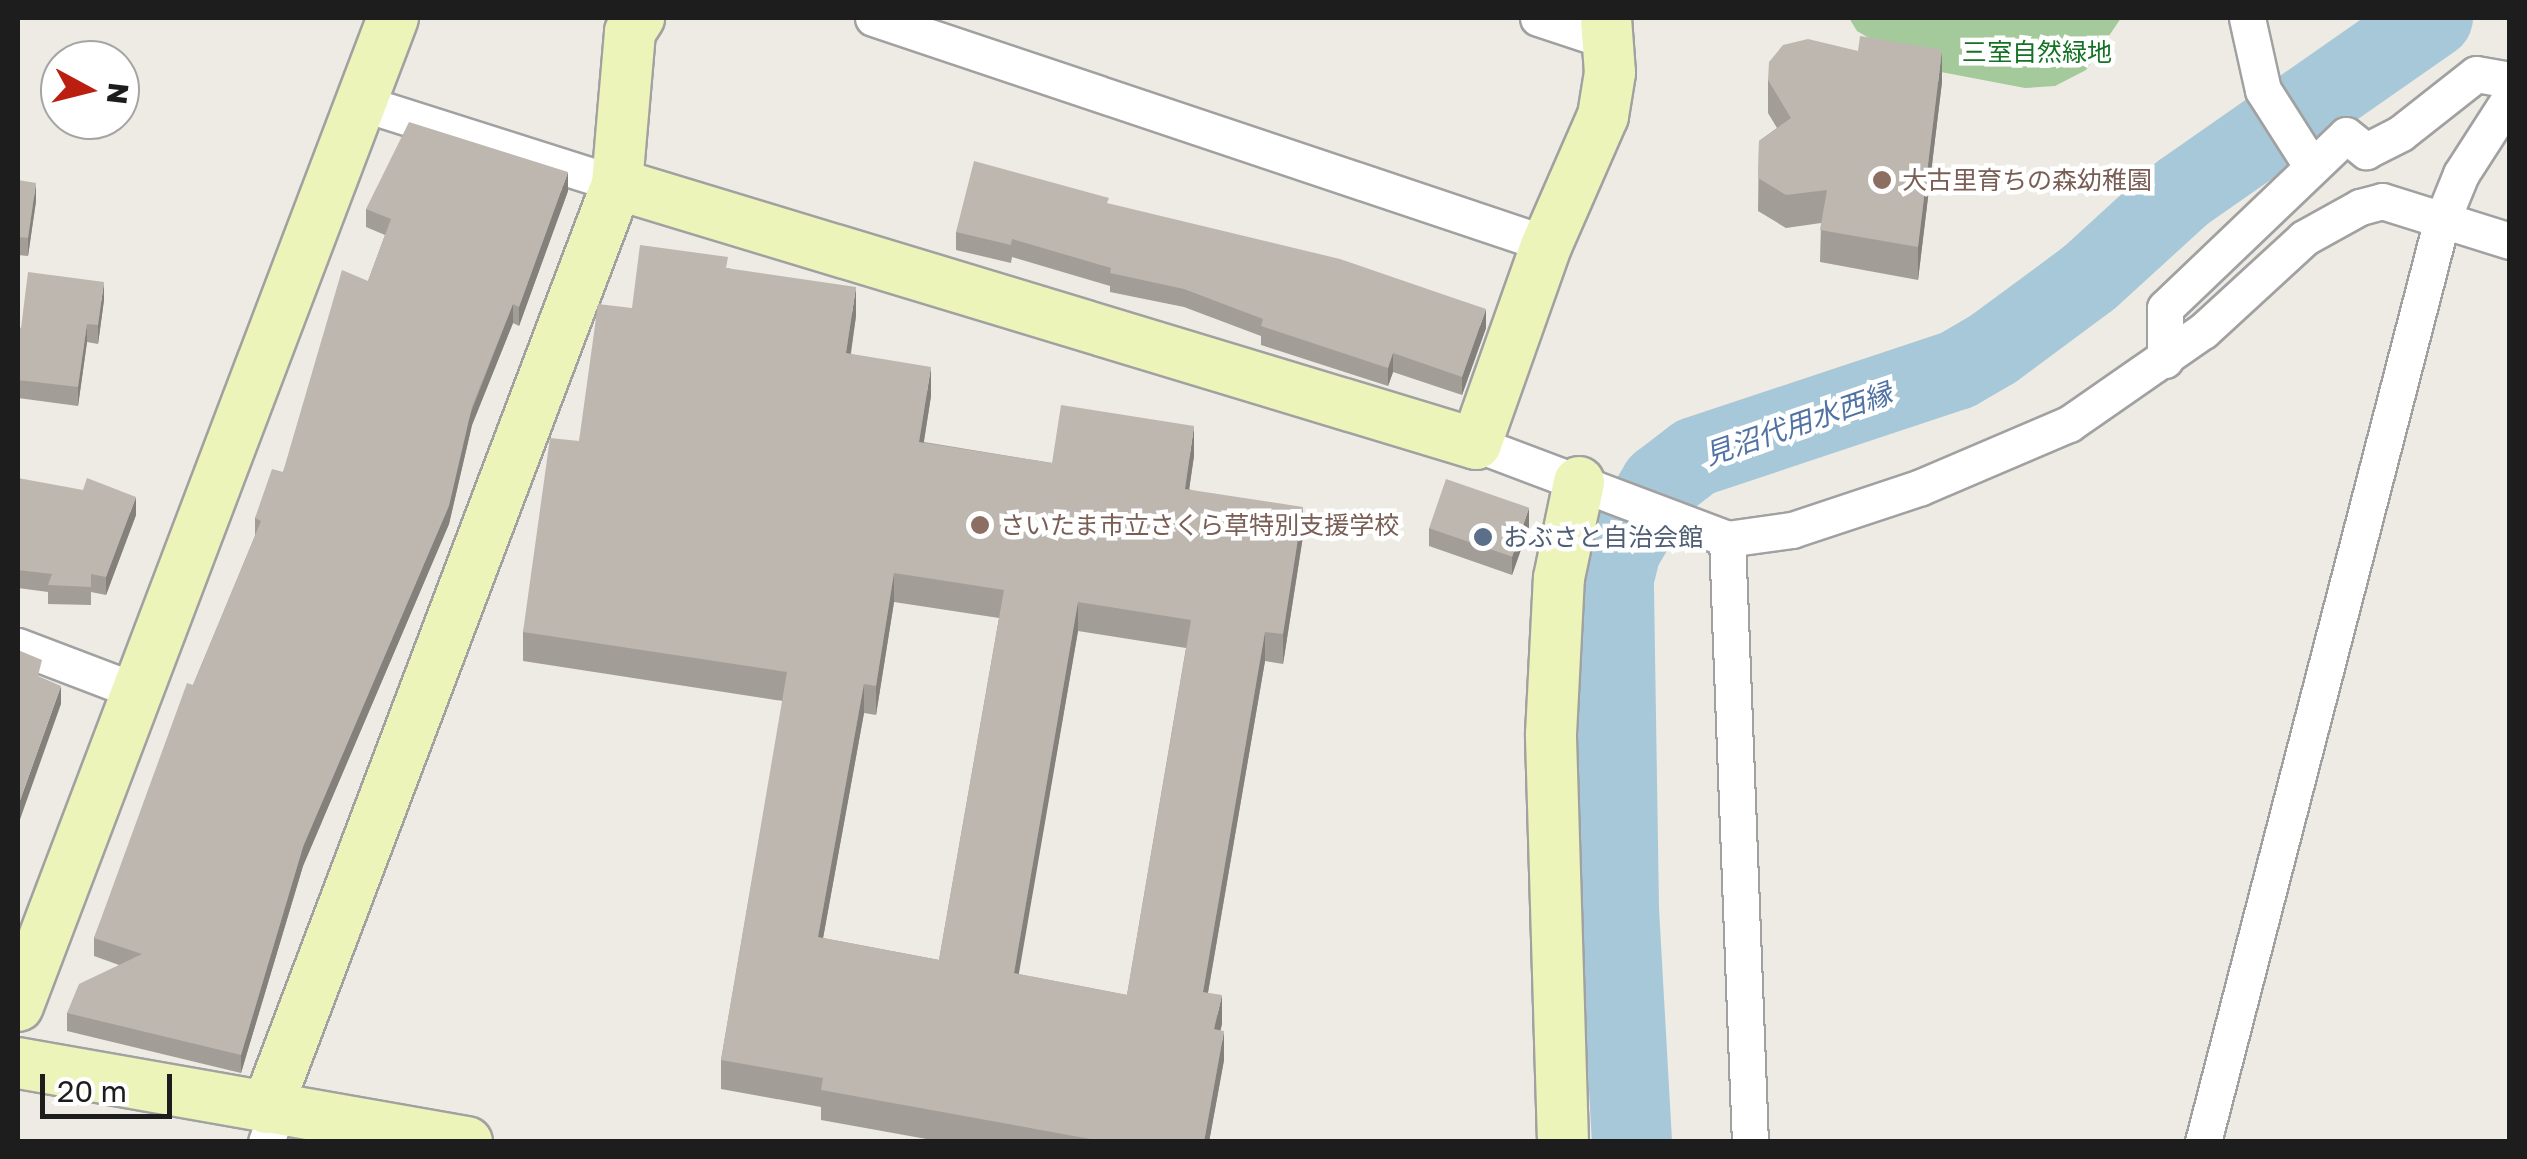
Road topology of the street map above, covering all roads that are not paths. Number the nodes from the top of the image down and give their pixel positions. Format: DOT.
graph roads {
  1 [pos="393,18"];
  2 [pos="639,18"];
  3 [pos="874,18"];
  4 [pos="1538,18"];
  5 [pos="2247,18"];
  6 [pos="1607,29"];
  7 [pos="2510,80"];
  8 [pos="2510,98"];
  9 [pos="362,103"];
  10 [pos="2312,167"];
  11 [pos="617,184"];
  12 [pos="2442,223"];
  13 [pos="2510,241"];
  14 [pos="1547,244"];
  15 [pos="2165,360"];
  16 [pos="1476,444"];
  17 [pos="1591,487"];
  18 [pos="1727,539"];
  19 [pos="18,646"];
  20 [pos="136,691"];
  21 [pos="18,1006"];
  22 [pos="18,1063"];
  23 [pos="270,1120"];
  24 [pos="441,1139"];
  25 [pos="1563,1142"];
  26 [pos="1750,1142"];
  27 [pos="2203,1142"];
  1 -- 9 [label="street"];
  2 -- 11 [label="street"];
  3 -- 14 [label="street"];
  4 -- 6 [label="street"];
  5 -- 10 [label="street"];
  6 -- 14 [label="street"];
  7 -- 10 [label="street"];
  8 -- 12 [label="street"];
  9 -- 11 [label="street"];
  9 -- 20 [label="street"];
  10 -- 15 [label="street"];
  11 -- 16 [label="street"];
  11 -- 23 [label="street"];
  12 -- 13 [label="street"];
  12 -- 15 [label="street"];
  12 -- 27 [label="street"];
  14 -- 16 [label="street"];
  15 -- 18 [label="street"];
  16 -- 17 [label="street"];
  17 -- 18 [label="street"];
  17 -- 25 [label="street"];
  18 -- 26 [label="street"];
  19 -- 20 [label="street"];
  20 -- 21 [label="street"];
  22 -- 23 [label="street"];
  23 -- 24 [label="street"];
}
